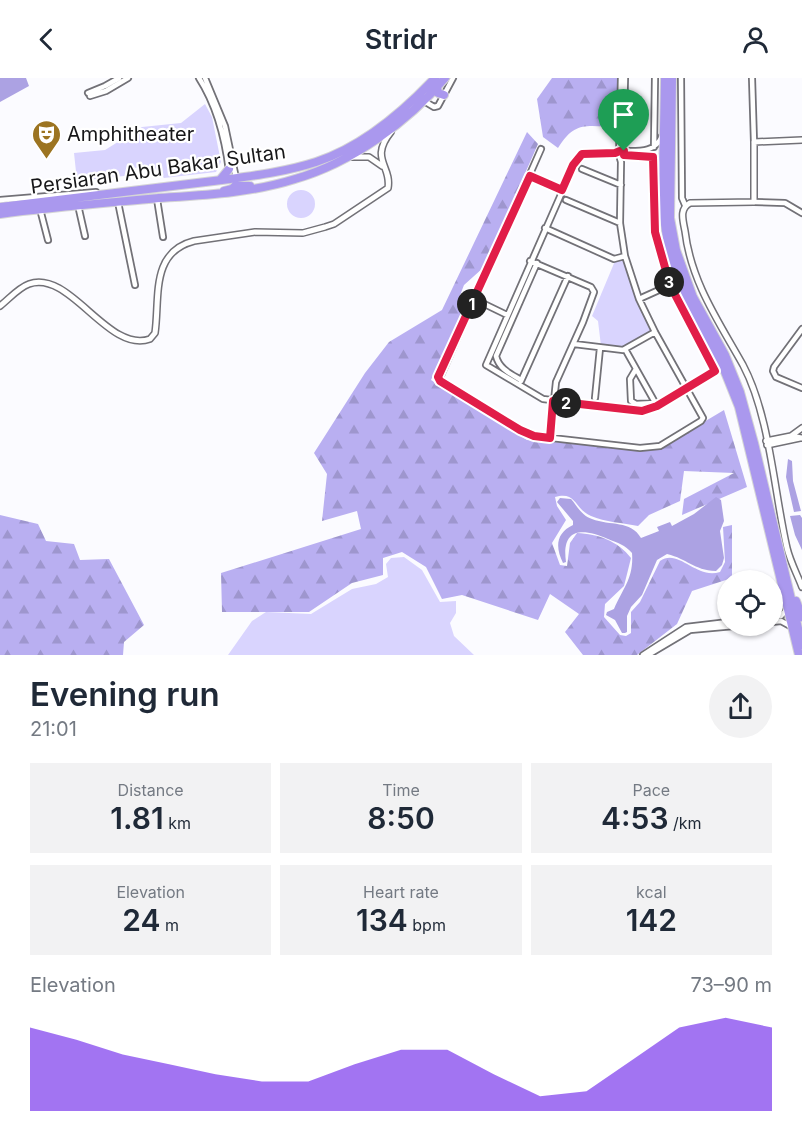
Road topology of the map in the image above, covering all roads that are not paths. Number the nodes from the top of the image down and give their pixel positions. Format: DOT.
graph roads {
  1 [pos="119,78"];
  2 [pos="128,78"];
  3 [pos="199,78"];
  4 [pos="205,78"];
  5 [pos="435,78"];
  6 [pos="445,78"];
  7 [pos="453,78"];
  8 [pos="623,78"];
  9 [pos="655,78"];
  10 [pos="664,78"];
  11 [pos="672,78"];
  12 [pos="681,78"];
  13 [pos="752,78"];
  14 [pos="435,89"];
  15 [pos="444,95"];
  16 [pos="424,101"];
  17 [pos="439,104"];
  18 [pos="400,121"];
  19 [pos="664,131"];
  20 [pos="802,140"];
  21 [pos="754,142"];
  22 [pos="654,147"];
  23 [pos="541,149"];
  24 [pos="620,153"];
  25 [pos="344,157"];
  26 [pos="653,157"];
  27 [pos="383,167"];
  28 [pos="582,169"];
  29 [pos="233,176"];
  30 [pos="530,176"];
  31 [pos="663,179"];
  32 [pos="284,182"];
  33 [pos="621,185"];
  34 [pos="138,190"];
  35 [pos="562,190"];
  36 [pos="193,196"];
  37 [pos="157,199"];
  38 [pos="0,200"];
  39 [pos="566,200"];
  40 [pos="118,202"];
  41 [pos="756,202"];
  42 [pos="78,205"];
  43 [pos="686,205"];
  44 [pos="0,207"];
  45 [pos="40,209"];
  46 [pos="802,213"];
  47 [pos="0,214"];
  48 [pos="620,223"];
  49 [pos="545,228"];
  50 [pos="85,236"];
  51 [pos="163,237"];
  52 [pos="48,240"];
  53 [pos="625,256"];
  54 [pos="530,261"];
  55 [pos="537,263"];
  56 [pos="568,276"];
  57 [pos="135,285"];
  58 [pos="670,285"];
  59 [pos="474,299"];
  60 [pos="639,299"];
  61 [pos="0,306"];
  62 [pos="507,315"];
  63 [pos="802,329"];
  64 [pos="655,332"];
  65 [pos="574,344"];
  66 [pos="600,348"];
  67 [pos="625,349"];
  68 [pos="636,369"];
  69 [pos="720,369"];
  70 [pos="521,380"];
  71 [pos="519,386"];
  72 [pos="687,387"];
  73 [pos="802,388"];
  74 [pos="595,398"];
  75 [pos="553,401"];
  76 [pos="656,404"];
  77 [pos="802,428"];
  78 [pos="791,436"];
  79 [pos="550,438"];
  80 [pos="801,438"];
  81 [pos="766,443"];
  82 [pos="787,580"];
  83 [pos="802,587"];
  84 [pos="787,609"];
  85 [pos="783,614"];
  86 [pos="801,614"];
  87 [pos="783,622"];
  88 [pos="717,623"];
  89 [pos="792,627"];
  90 [pos="717,628"];
  91 [pos="802,645"];
  92 [pos="643,655"];
  93 [pos="648,655"];
  94 [pos="799,655"];
  1 -- 2 [label="street"];
  3 -- 29 [label="street"];
  4 -- 29 [label="street"];
  5 -- 29 [label="highway, Persiaran Abu Bakar Sultan"];
  6 -- 14 [label="highway, Persiaran Abu Bakar Sultan"];
  7 -- 15 [label="street"];
  8 -- 24 [label="street"];
  9 -- 22 [label="street"];
  10 -- 19 [label="highway"];
  11 -- 82 [label="highway"];
  12 -- 43 [label="street"];
  13 -- 21 [label="street"];
  14 -- 15 [label="highway"];
  14 -- 16 [label="highway, Persiaran Abu Bakar Sultan"];
  14 -- 17 [label="street"];
  15 -- 17 [label="street"];
  16 -- 17 [label="street"];
  16 -- 18 [label="highway, Persiaran Abu Bakar Sultan"];
  18 -- 25 [label="highway, Persiaran Abu Bakar Sultan"];
  18 -- 27 [label="street"];
  19 -- 22 [label="street"];
  19 -- 31 [label="highway"];
  20 -- 21 [label="street"];
  21 -- 41 [label="street"];
  22 -- 24 [label="street"];
  23 -- 30 [label="street"];
  24 -- 26 [label="street"];
  24 -- 33 [label="street"];
  24 -- 35 [label="street"];
  25 -- 27 [label="street"];
  25 -- 32 [label="highway, Persiaran Abu Bakar Sultan"];
  26 -- 31 [label="street"];
  26 -- 58 [label="street"];
  27 -- 61 [label="street"];
  28 -- 33 [label="street"];
  29 -- 32 [label="highway"];
  29 -- 34 [label="highway, Persiaran Abu Bakar Sultan"];
  29 -- 36 [label="highway"];
  30 -- 35 [label="street"];
  30 -- 59 [label="street"];
  31 -- 69 [label="highway"];
  32 -- 36 [label="highway, Persiaran Abu Bakar Sultan"];
  33 -- 48 [label="street"];
  34 -- 38 [label="street"];
  34 -- 44 [label="highway, Persiaran Abu Bakar Sultan"];
  35 -- 49 [label="street"];
  36 -- 37 [label="highway, Persiaran Abu Bakar Sultan"];
  37 -- 40 [label="highway, Persiaran Abu Bakar Sultan"];
  37 -- 51 [label="street"];
  39 -- 48 [label="street"];
  40 -- 42 [label="highway, Persiaran Abu Bakar Sultan"];
  40 -- 57 [label="street"];
  41 -- 43 [label="street"];
  41 -- 46 [label="street"];
  42 -- 45 [label="highway, Persiaran Abu Bakar Sultan"];
  42 -- 50 [label="street"];
  43 -- 81 [label="street"];
  45 -- 47 [label="highway, Persiaran Abu Bakar Sultan"];
  45 -- 52 [label="street"];
  48 -- 53 [label="street"];
  49 -- 53 [label="street"];
  49 -- 54 [label="street"];
  53 -- 60 [label="street"];
  54 -- 55 [label="street"];
  54 -- 62 [label="street"];
  55 -- 56 [label="street"];
  55 -- 70 [label="street"];
  56 -- 65 [label="street"];
  56 -- 70 [label="street"];
  58 -- 60 [label="street"];
  58 -- 69 [label="street"];
  59 -- 62 [label="street"];
  59 -- 79 [label="street"];
  60 -- 64 [label="street"];
  62 -- 71 [label="street"];
  63 -- 73 [label="street"];
  64 -- 67 [label="street"];
  64 -- 72 [label="street"];
  65 -- 66 [label="street"];
  65 -- 75 [label="street"];
  66 -- 67 [label="street"];
  66 -- 74 [label="street"];
  67 -- 68 [label="street"];
  68 -- 76 [label="street"];
  68 -- 76 [label="street"];
  69 -- 72 [label="street"];
  69 -- 84 [label="highway"];
  70 -- 71 [label="street"];
  71 -- 75 [label="street"];
  72 -- 76 [label="street"];
  72 -- 79 [label="street"];
  75 -- 76 [label="street"];
  75 -- 79 [label="street"];
  77 -- 78 [label="street"];
  77 -- 80 [label="street"];
  78 -- 80 [label="street"];
  78 -- 81 [label="street"];
  80 -- 81 [label="street"];
  81 -- 83 [label="street"];
  82 -- 86 [label="highway"];
  82 -- 91 [label="highway"];
  84 -- 85 [label="street"];
  84 -- 89 [label="highway"];
  87 -- 89 [label="street"];
  88 -- 92 [label="street"];
  89 -- 94 [label="highway"];
  90 -- 93 [label="street"];
}
